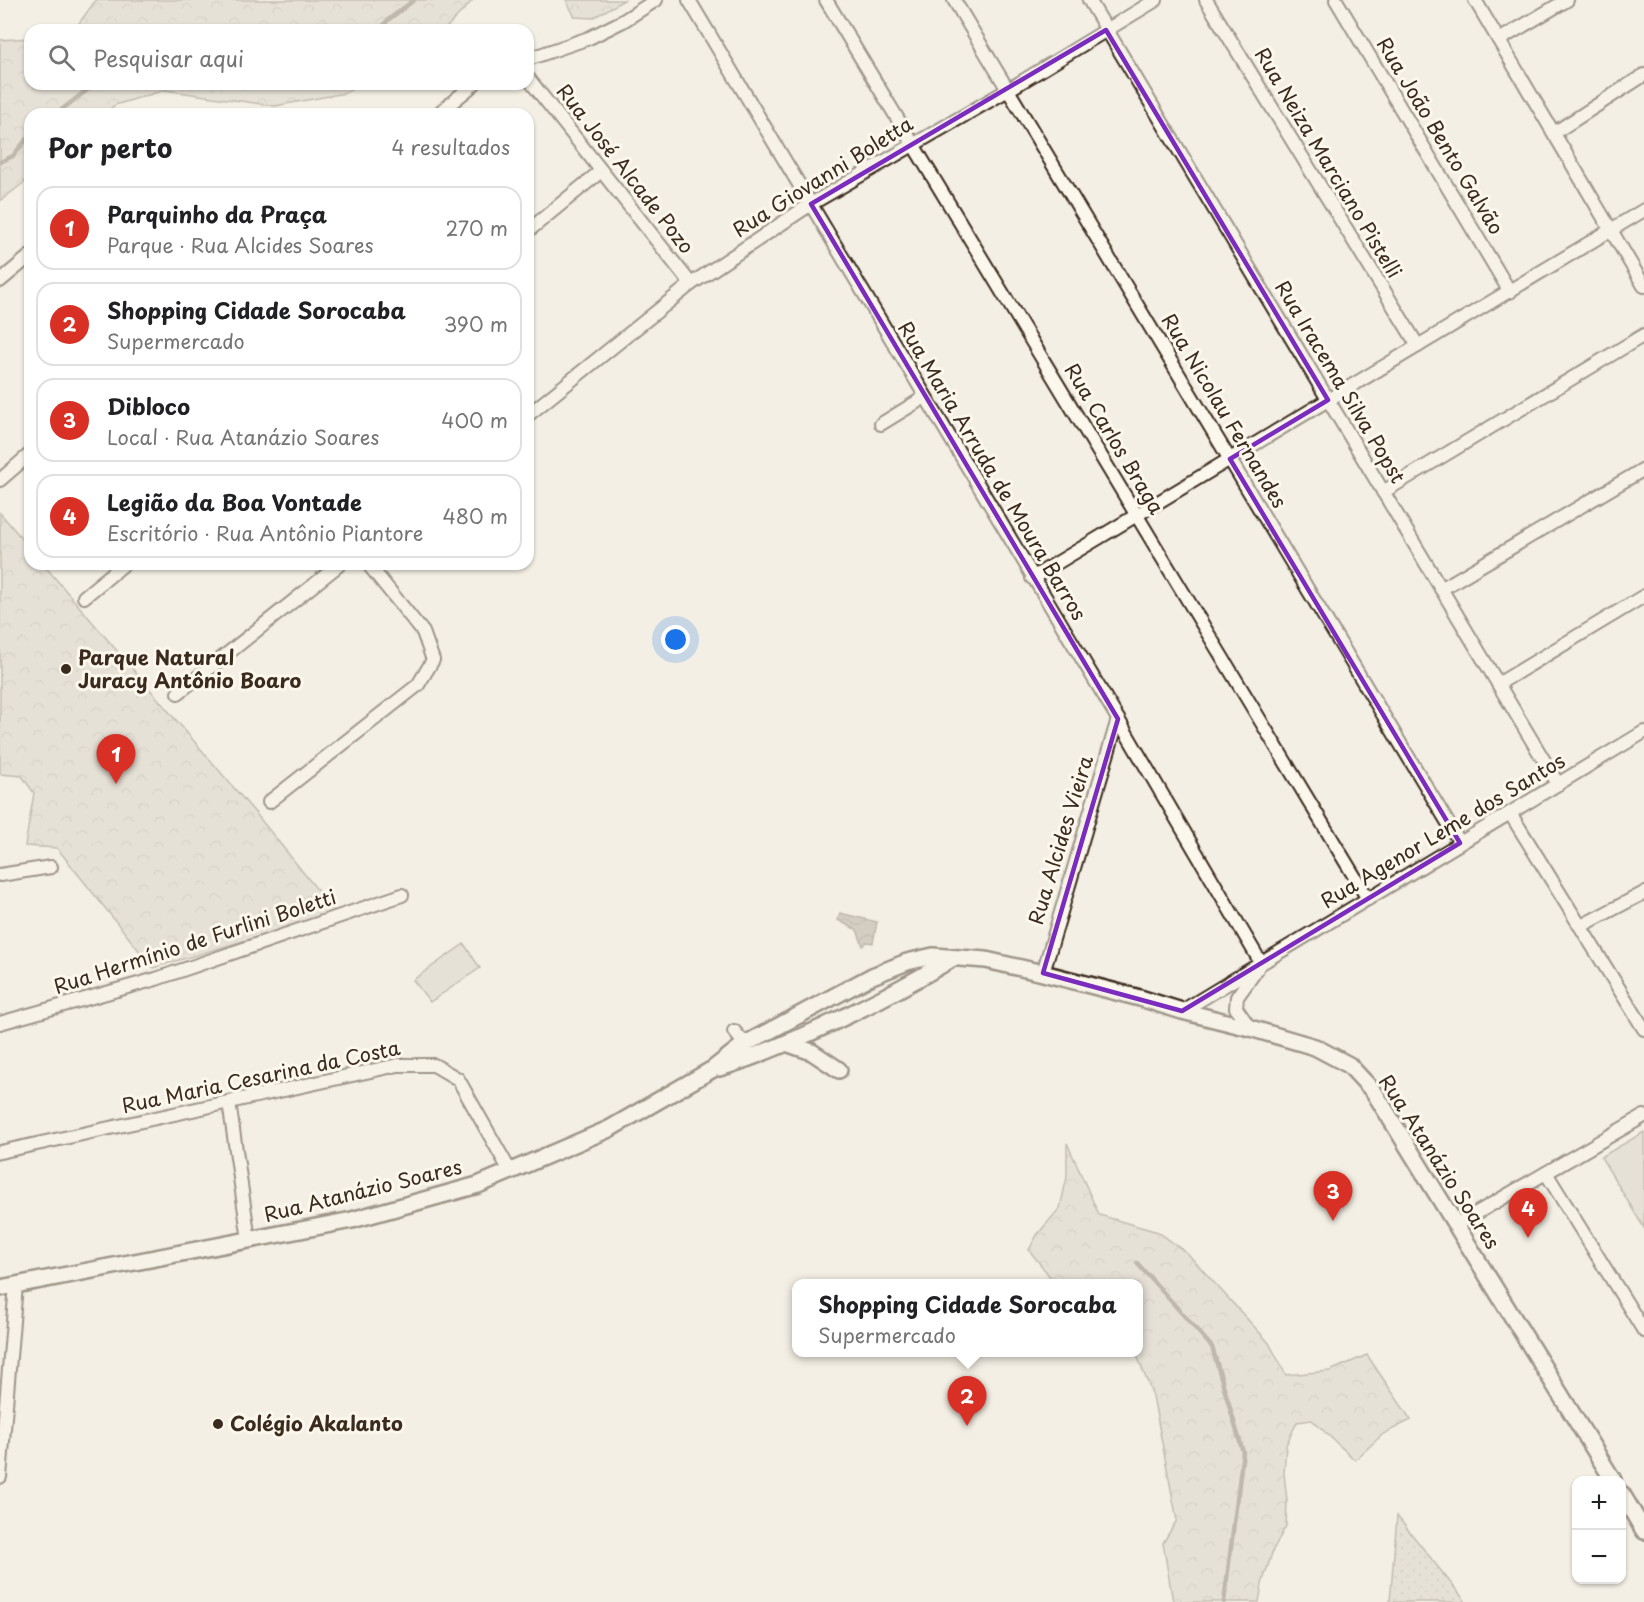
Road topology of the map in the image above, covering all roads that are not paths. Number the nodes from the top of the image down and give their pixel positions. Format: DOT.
graph roads {
  1 [pos="656,0"];
  2 [pos="689,0"];
  3 [pos="826,0"];
  4 [pos="954,0"];
  5 [pos="1089,0"];
  6 [pos="1156,0"];
  7 [pos="1206,0"];
  8 [pos="1336,0"];
  9 [pos="1475,0"];
  10 [pos="1567,0"];
  11 [pos="1106,30"];
  12 [pos="1499,40"];
  13 [pos="534,56"];
  14 [pos="1644,75"];
  15 [pos="534,86"];
  16 [pos="467,90"];
  17 [pos="1008,90"];
  18 [pos="445,108"];
  19 [pos="1554,133"];
  20 [pos="912,143"];
  21 [pos="601,171"];
  22 [pos="811,204"];
  23 [pos="1644,210"];
  24 [pos="534,226"];
  25 [pos="1611,230"];
  26 [pos="24,261"];
  27 [pos="0,281"];
  28 [pos="691,284"];
  29 [pos="1644,286"];
  30 [pos="1510,292"];
  31 [pos="1644,335"];
  32 [pos="1418,346"];
  33 [pos="925,397"];
  34 [pos="1328,400"];
  35 [pos="534,409"];
  36 [pos="881,424"];
  37 [pos="24,459"];
  38 [pos="1230,459"];
  39 [pos="1644,469"];
  40 [pos="0,480"];
  41 [pos="1383,492"];
  42 [pos="1137,515"];
  43 [pos="117,570"];
  44 [pos="332,570"];
  45 [pos="373,570"];
  46 [pos="1032,578"];
  47 [pos="1441,589"];
  48 [pos="1644,596"];
  49 [pos="84,597"];
  50 [pos="1498,684"];
  51 [pos="178,693"];
  52 [pos="1118,719"];
  53 [pos="1644,732"];
  54 [pos="1558,784"];
  55 [pos="269,802"];
  56 [pos="1510,813"];
  57 [pos="1460,843"];
  58 [pos="51,867"];
  59 [pos="0,875"];
  60 [pos="1644,893"];
  61 [pos="402,895"];
  62 [pos="1368,899"];
  63 [pos="1581,926"];
  64 [pos="953,958"];
  65 [pos="1261,963"];
  66 [pos="1043,973"];
  67 [pos="850,988"];
  68 [pos="1182,1011"];
  69 [pos="0,1023"];
  70 [pos="829,1025"];
  71 [pos="1250,1028"];
  72 [pos="1644,1029"];
  73 [pos="734,1031"];
  74 [pos="786,1043"];
  75 [pos="745,1044"];
  76 [pos="713,1069"];
  77 [pos="839,1070"];
  78 [pos="229,1102"];
  79 [pos="1644,1116"];
  80 [pos="0,1152"];
  81 [pos="510,1171"];
  82 [pos="1546,1173"];
  83 [pos="1456,1225"];
  84 [pos="249,1240"];
  85 [pos="16,1285"];
  86 [pos="0,1288"];
  87 [pos="1644,1331"];
  88 [pos="1611,1476"];
  89 [pos="0,1477"];
  90 [pos="1626,1501"];
  91 [pos="1644,1531"];
  1 -- 13 [label="street"];
  2 -- 22 [label="street, Rua Maria Arruda de Moura Barros"];
  3 -- 20 [label="street, Rua Carlos Braga"];
  4 -- 17 [label="street, Rua Nicolau Fernandes"];
  5 -- 11 [label="street, Rua Iracema Silva Popst"];
  6 -- 11 [label="street, Rua Giovanni Boletta"];
  7 -- 32 [label="street, Rua Neiza Marciano Pistelli"];
  8 -- 30 [label="street, Rua João Bento Galvão"];
  9 -- 12 [label="street"];
  10 -- 12 [label="street"];
  11 -- 17 [label="street, Rua Giovanni Boletta"];
  11 -- 34 [label="street, Rua Iracema Silva Popst"];
  12 -- 19 [label="street"];
  14 -- 19 [label="street"];
  15 -- 21 [label="street, Rua José Alcade Pozo"];
  16 -- 18 [label="street"];
  17 -- 20 [label="street, Rua Giovanni Boletta"];
  17 -- 38 [label="street, Rua Nicolau Fernandes"];
  19 -- 25 [label="street"];
  20 -- 22 [label="street, Rua Giovanni Boletta"];
  20 -- 42 [label="street, Rua Carlos Braga"];
  21 -- 24 [label="street"];
  21 -- 28 [label="street, Rua José Alcade Pozo"];
  22 -- 28 [label="street, Rua Giovanni Boletta"];
  22 -- 33 [label="street, Rua Maria Arruda de Moura Barros"];
  23 -- 25 [label="street"];
  25 -- 29 [label="street"];
  25 -- 30 [label="street"];
  26 -- 27 [label="street"];
  28 -- 35 [label="street, Rua Giovanni Boletta"];
  30 -- 32 [label="street"];
  31 -- 41 [label="street"];
  32 -- 34 [label="street"];
  33 -- 36 [label="street"];
  33 -- 46 [label="street, Rua Maria Arruda de Moura Barros"];
  34 -- 38 [label="street"];
  34 -- 41 [label="street, Rua Iracema Silva Popst"];
  37 -- 40 [label="street"];
  38 -- 42 [label="street"];
  38 -- 57 [label="street, Rua Nicolau Fernandes"];
  39 -- 47 [label="street"];
  41 -- 47 [label="street, Rua Iracema Silva Popst"];
  42 -- 46 [label="street"];
  42 -- 62 [label="street, Rua Carlos Braga"];
  43 -- 49 [label="street"];
  44 -- 51 [label="street"];
  45 -- 55 [label="street"];
  46 -- 52 [label="street, Rua Maria Arruda de Moura Barros"];
  47 -- 50 [label="street, Rua Iracema Silva Popst"];
  48 -- 50 [label="street"];
  50 -- 54 [label="street, Rua Iracema Silva Popst"];
  52 -- 65 [label="street, Rua Maria Arruda de Moura Barros"];
  52 -- 66 [label="street, Rua Alcides Vieira"];
  53 -- 54 [label="street, Rua Agenor Leme dos Santos"];
  54 -- 56 [label="street, Rua Agenor Leme dos Santos"];
  56 -- 57 [label="street, Rua Agenor Leme dos Santos"];
  56 -- 63 [label="street"];
  57 -- 62 [label="street, Rua Agenor Leme dos Santos"];
  58 -- 59 [label="street"];
  60 -- 63 [label="street"];
  61 -- 69 [label="street, Rua Hermínio de Furlini Boletti"];
  62 -- 65 [label="street, Rua Agenor Leme dos Santos"];
  63 -- 72 [label="street"];
  64 -- 66 [label="street, Rua Atanázio Soares"];
  64 -- 67 [label="street, Rua Atanázio Soares"];
  64 -- 70 [label="street, Rua Atanázio Soares"];
  65 -- 68 [label="street, Rua Agenor Leme dos Santos"];
  65 -- 71 [label="street, Rua Agenor Leme dos Santos"];
  66 -- 68 [label="street, Rua Atanázio Soares"];
  67 -- 70 [label="street"];
  67 -- 75 [label="street, Rua Atanázio Soares"];
  68 -- 71 [label="street, Rua Atanázio Soares"];
  70 -- 74 [label="street, Rua Atanázio Soares"];
  71 -- 83 [label="street, Rua Atanázio Soares"];
  73 -- 75 [label="street"];
  74 -- 76 [label="street, Rua Atanázio Soares"];
  74 -- 77 [label="street"];
  75 -- 76 [label="street, Rua Atanázio Soares"];
  76 -- 81 [label="street, Rua Atanázio Soares"];
  78 -- 80 [label="street, Rua Maria Cesarina da Costa"];
  78 -- 81 [label="street, Rua Maria Cesarina da Costa"];
  78 -- 84 [label="street"];
  79 -- 82 [label="street"];
  81 -- 84 [label="street, Rua Atanázio Soares"];
  82 -- 83 [label="street"];
  82 -- 87 [label="street"];
  83 -- 88 [label="street, Rua Atanázio Soares"];
  84 -- 85 [label="street, Rua Atanázio Soares"];
  85 -- 86 [label="street, Rua Atanázio Soares"];
  85 -- 89 [label="street"];
  90 -- 91 [label="street"];
}
